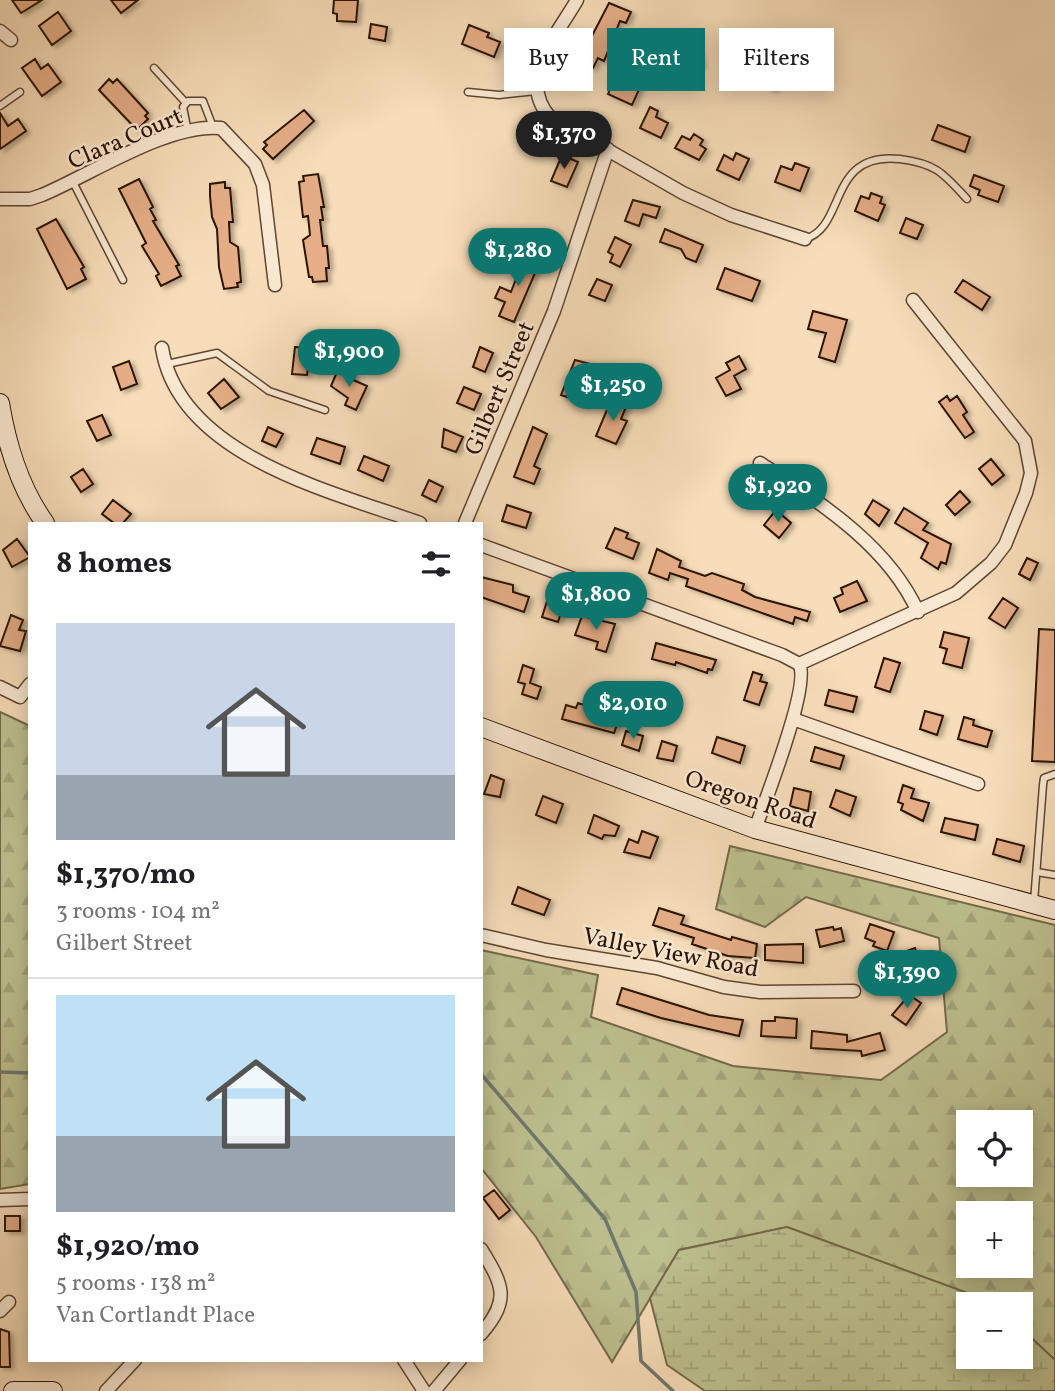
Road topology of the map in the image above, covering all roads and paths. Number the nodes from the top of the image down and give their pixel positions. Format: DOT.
graph roads {
  1 [pos="577,0"];
  2 [pos="561,28"];
  3 [pos="0,31"];
  4 [pos="11,40"];
  5 [pos="153,68"];
  6 [pos="536,91"];
  7 [pos="20,92"];
  8 [pos="468,92"];
  9 [pos="186,103"];
  10 [pos="0,106"];
  11 [pos="213,127"];
  12 [pos="188,132"];
  13 [pos="608,149"];
  14 [pos="73,182"];
  15 [pos="0,199"];
  16 [pos="967,200"];
  17 [pos="805,239"];
  18 [pos="123,280"];
  19 [pos="275,285"];
  20 [pos="913,300"];
  21 [pos="162,348"];
  22 [pos="167,364"];
  23 [pos="0,403"];
  24 [pos="325,410"];
  25 [pos="3,440"];
  26 [pos="760,463"];
  27 [pos="44,522"];
  28 [pos="417,522"];
  29 [pos="465,522"];
  30 [pos="483,546"];
  31 [pos="918,612"];
  32 [pos="799,664"];
  33 [pos="0,687"];
  34 [pos="25,700"];
  35 [pos="793,719"];
  36 [pos="483,728"];
  37 [pos="1055,774"];
  38 [pos="978,784"];
  39 [pos="755,829"];
  40 [pos="1037,872"];
  41 [pos="1055,875"];
  42 [pos="1034,904"];
  43 [pos="1055,909"];
  44 [pos="483,935"];
  45 [pos="854,991"];
  46 [pos="28,1199"];
  47 [pos="0,1200"];
  48 [pos="483,1252"];
  49 [pos="483,1331"];
  50 [pos="133,1362"];
  51 [pos="405,1362"];
  52 [pos="458,1362"];
  53 [pos="13,1391"];
  54 [pos="52,1391"];
  55 [pos="106,1391"];
  56 [pos="425,1391"];
  57 [pos="434,1391"];
  1 -- 2 [label="street"];
  3 -- 4 [label="street"];
  5 -- 9 [label="lane"];
  6 -- 8 [label="lane"];
  6 -- 13 [label="street"];
  7 -- 10 [label="lane"];
  9 -- 11 [label="lane"];
  9 -- 12 [label="lane"];
  11 -- 12 [label="street, Clara Court"];
  11 -- 19 [label="street, Clara Court"];
  12 -- 14 [label="street, Clara Court"];
  13 -- 17 [label="street"];
  13 -- 29 [label="street, Gilbert Street"];
  14 -- 15 [label="street, Clara Court"];
  14 -- 18 [label="lane"];
  16 -- 17 [label="lane"];
  20 -- 31 [label="street"];
  21 -- 22 [label="street"];
  22 -- 24 [label="lane"];
  22 -- 28 [label="street"];
  23 -- 25 [label="street"];
  25 -- 27 [label="street"];
  26 -- 31 [label="street"];
  30 -- 32 [label="street"];
  31 -- 32 [label="street"];
  32 -- 35 [label="street"];
  33 -- 34 [label="street"];
  35 -- 38 [label="street"];
  35 -- 39 [label="street"];
  36 -- 39 [label="street, Oregon Road"];
  37 -- 40 [label="lane"];
  39 -- 42 [label="street, Oregon Road"];
  40 -- 41 [label="lane"];
  40 -- 42 [label="lane"];
  42 -- 43 [label="street, Oregon Road"];
  44 -- 45 [label="street, Valley View Road"];
  46 -- 47 [label="street"];
  48 -- 49 [label="street"];
  50 -- 55 [label="street"];
  51 -- 56 [label="street"];
  52 -- 57 [label="street"];
  53 -- 54 [label="street"];
}
